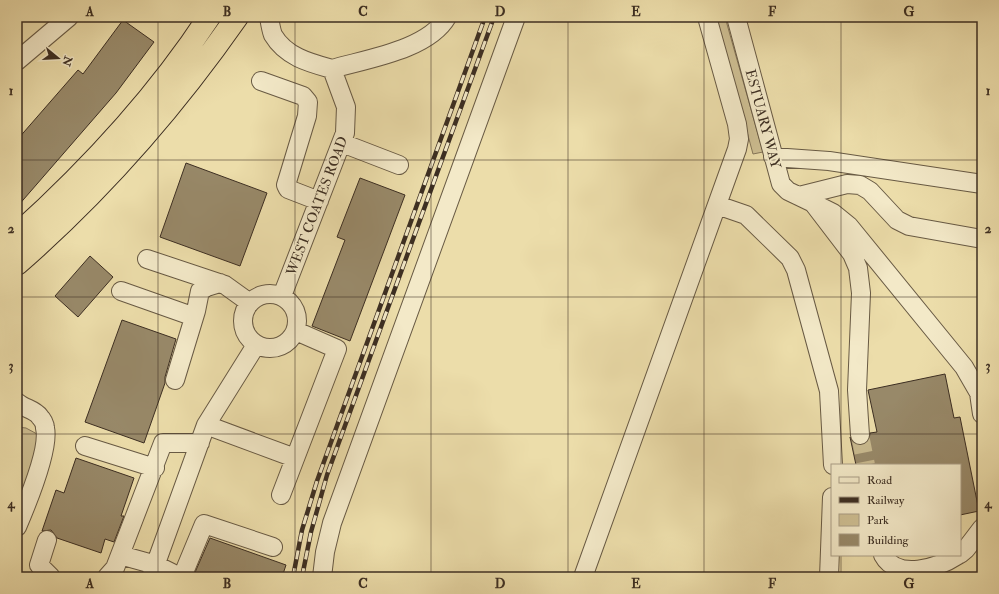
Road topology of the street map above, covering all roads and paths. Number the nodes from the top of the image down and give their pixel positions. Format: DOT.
graph roads {
  1 [pos="69,17"];
  2 [pos="209,17"];
  3 [pos="236,17"];
  4 [pos="269,17"];
  5 [pos="447,17"];
  6 [pos="516,17"];
  7 [pos="707,17"];
  8 [pos="736,17"];
  9 [pos="17,61"];
  10 [pos="332,70"];
  11 [pos="261,81"];
  12 [pos="342,143"];
  13 [pos="774,157"];
  14 [pos="399,165"];
  15 [pos="982,184"];
  16 [pos="806,199"];
  17 [pos="319,201"];
  18 [pos="717,205"];
  19 [pos="17,235"];
  20 [pos="982,239"];
  21 [pos="147,259"];
  22 [pos="17,264"];
  23 [pos="220,283"];
  24 [pos="121,291"];
  25 [pos="282,296"];
  26 [pos="250,302"];
  27 [pos="196,311"];
  28 [pos="296,330"];
  29 [pos="256,345"];
  30 [pos="175,380"];
  31 [pos="19,407"];
  32 [pos="982,414"];
  33 [pos="206,425"];
  34 [pos="860,435"];
  35 [pos="200,443"];
  36 [pos="84,446"];
  37 [pos="295,458"];
  38 [pos="833,464"];
  39 [pos="155,468"];
  40 [pos="281,495"];
  41 [pos="831,524"];
  42 [pos="17,527"];
  43 [pos="982,528"];
  44 [pos="46,540"];
  45 [pos="273,548"];
  46 [pos="961,553"];
  47 [pos="120,555"];
  48 [pos="884,556"];
  49 [pos="956,556"];
  50 [pos="153,571"];
  51 [pos="51,577"];
  52 [pos="107,577"];
  53 [pos="181,577"];
  54 [pos="322,577"];
  55 [pos="583,577"];
  56 [pos="829,577"];
  1 -- 9 [label="street"];
  2 -- 19 [label="highway"];
  3 -- 22 [label="highway"];
  4 -- 10 [label="street"];
  5 -- 10 [label="street"];
  6 -- 54 [label="street"];
  7 -- 18 [label="street"];
  8 -- 13 [label="street, ESTUARY WAY"];
  10 -- 12 [label="street, WEST COATES ROAD"];
  11 -- 17 [label="street"];
  12 -- 14 [label="street"];
  12 -- 17 [label="street, WEST COATES ROAD"];
  13 -- 15 [label="street"];
  13 -- 16 [label="street, ESTUARY WAY"];
  16 -- 20 [label="street"];
  16 -- 32 [label="street"];
  16 -- 34 [label="street"];
  17 -- 25 [label="street, WEST COATES ROAD"];
  18 -- 38 [label="street"];
  18 -- 55 [label="street"];
  21 -- 23 [label="street"];
  23 -- 26 [label="street"];
  23 -- 27 [label="street"];
  24 -- 27 [label="street"];
  25 -- 26 [label="street"];
  25 -- 28 [label="street"];
  26 -- 29 [label="street"];
  27 -- 30 [label="street"];
  28 -- 29 [label="street"];
  28 -- 37 [label="street"];
  29 -- 33 [label="street"];
  31 -- 42 [label="street"];
  33 -- 35 [label="street"];
  33 -- 37 [label="street"];
  35 -- 39 [label="street"];
  35 -- 50 [label="street"];
  36 -- 39 [label="street"];
  37 -- 40 [label="street"];
  39 -- 47 [label="street"];
  41 -- 56 [label="street"];
  43 -- 46 [label="street"];
  44 -- 51 [label="street"];
  45 -- 53 [label="street"];
  47 -- 50 [label="street"];
  47 -- 52 [label="street"];
  48 -- 49 [label="street"];
  50 -- 53 [label="street"];
}
